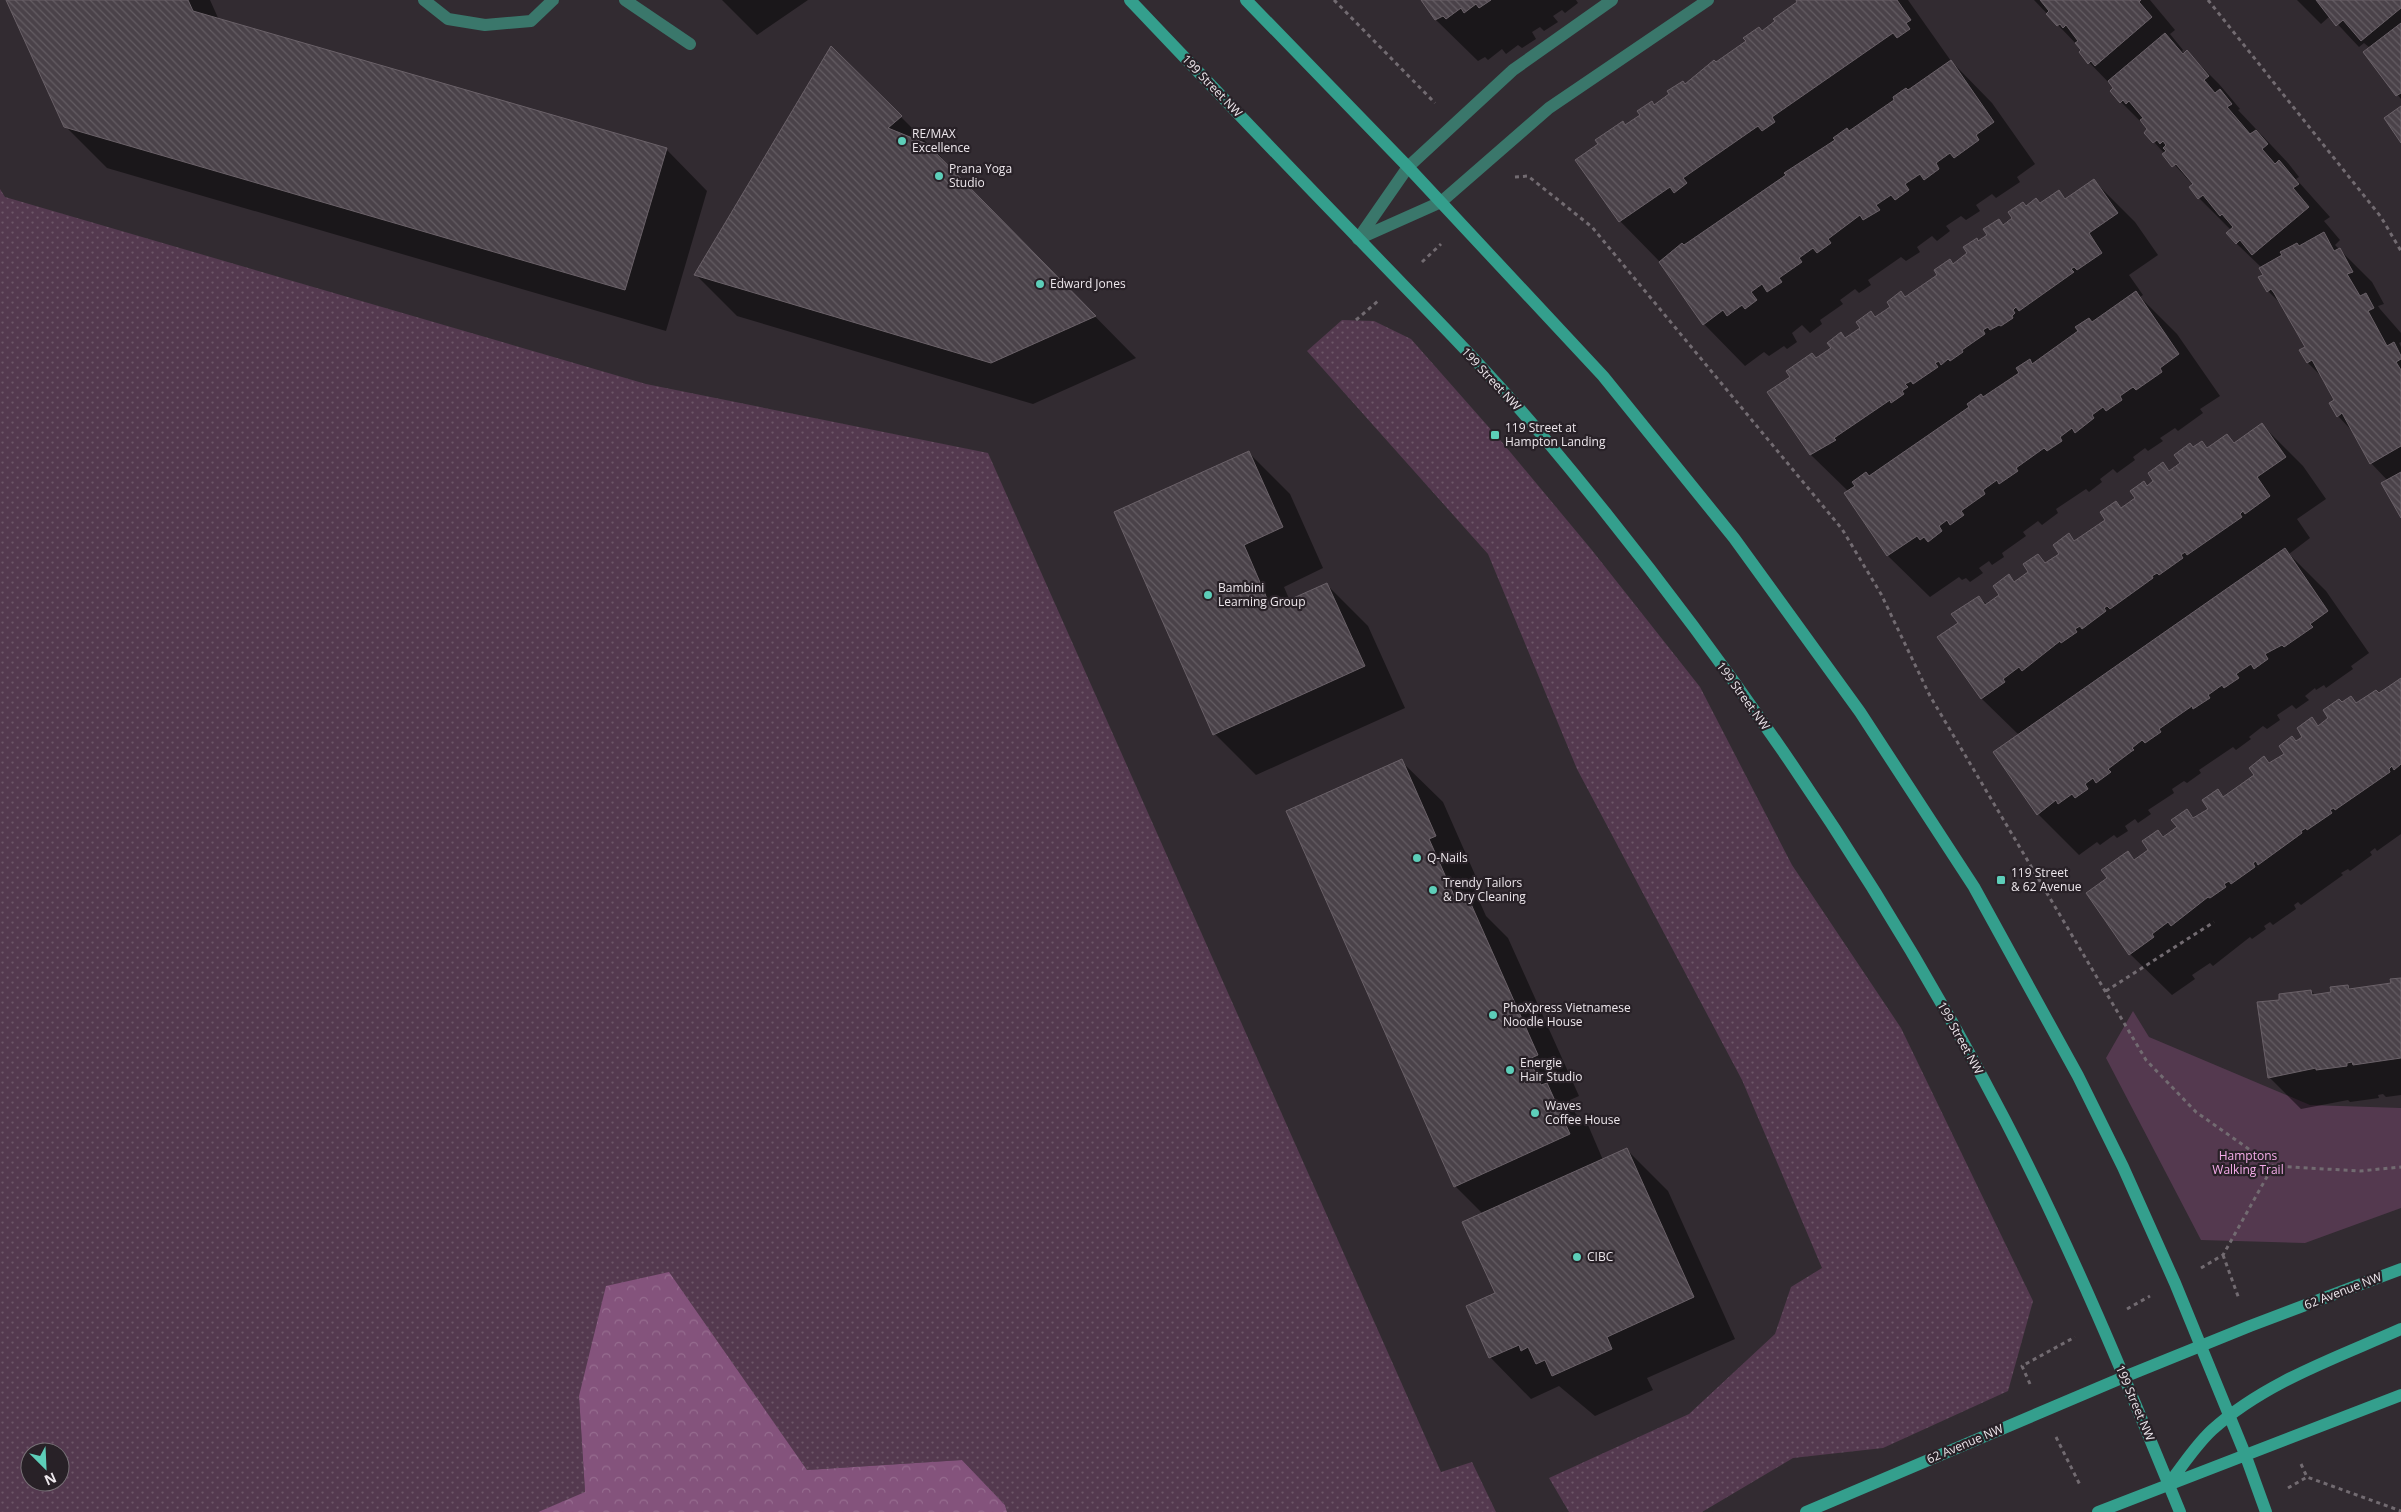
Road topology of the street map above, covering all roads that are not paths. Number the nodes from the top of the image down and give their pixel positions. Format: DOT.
graph roads {
  1 [pos="424,0"];
  2 [pos="553,0"];
  3 [pos="625,0"];
  4 [pos="1130,0"];
  5 [pos="1246,0"];
  6 [pos="1612,0"];
  7 [pos="1708,0"];
  8 [pos="690,44"];
  9 [pos="1408,166"];
  10 [pos="1441,202"];
  11 [pos="1358,239"];
  12 [pos="2401,1269"];
  13 [pos="2401,1330"];
  14 [pos="2201,1346"];
  15 [pos="2124,1377"];
  16 [pos="2401,1395"];
  17 [pos="2230,1416"];
  18 [pos="2245,1454"];
  19 [pos="2169,1484"];
  20 [pos="1806,1512"];
  21 [pos="2098,1512"];
  22 [pos="2180,1512"];
  23 [pos="2266,1512"];
  1 -- 2 [label="lane"];
  3 -- 8 [label="lane"];
  4 -- 11 [label="main road, 199 Street NW"];
  5 -- 9 [label="main road"];
  6 -- 9 [label="lane"];
  7 -- 10 [label="lane"];
  9 -- 10 [label="main road"];
  9 -- 11 [label="lane"];
  10 -- 11 [label="lane"];
  10 -- 14 [label="main road"];
  11 -- 15 [label="main road, 199 Street NW"];
  12 -- 14 [label="main road, 62 Avenue NW"];
  13 -- 17 [label="main road"];
  14 -- 15 [label="main road, 62 Avenue NW"];
  14 -- 17 [label="main road"];
  15 -- 19 [label="main road, 199 Street NW"];
  15 -- 20 [label="main road, 62 Avenue NW"];
  16 -- 18 [label="main road"];
  17 -- 18 [label="main road"];
  17 -- 19 [label="main road"];
  18 -- 19 [label="main road"];
  18 -- 23 [label="main road"];
  19 -- 21 [label="main road"];
  19 -- 22 [label="main road, 199 Street NW"];
}
